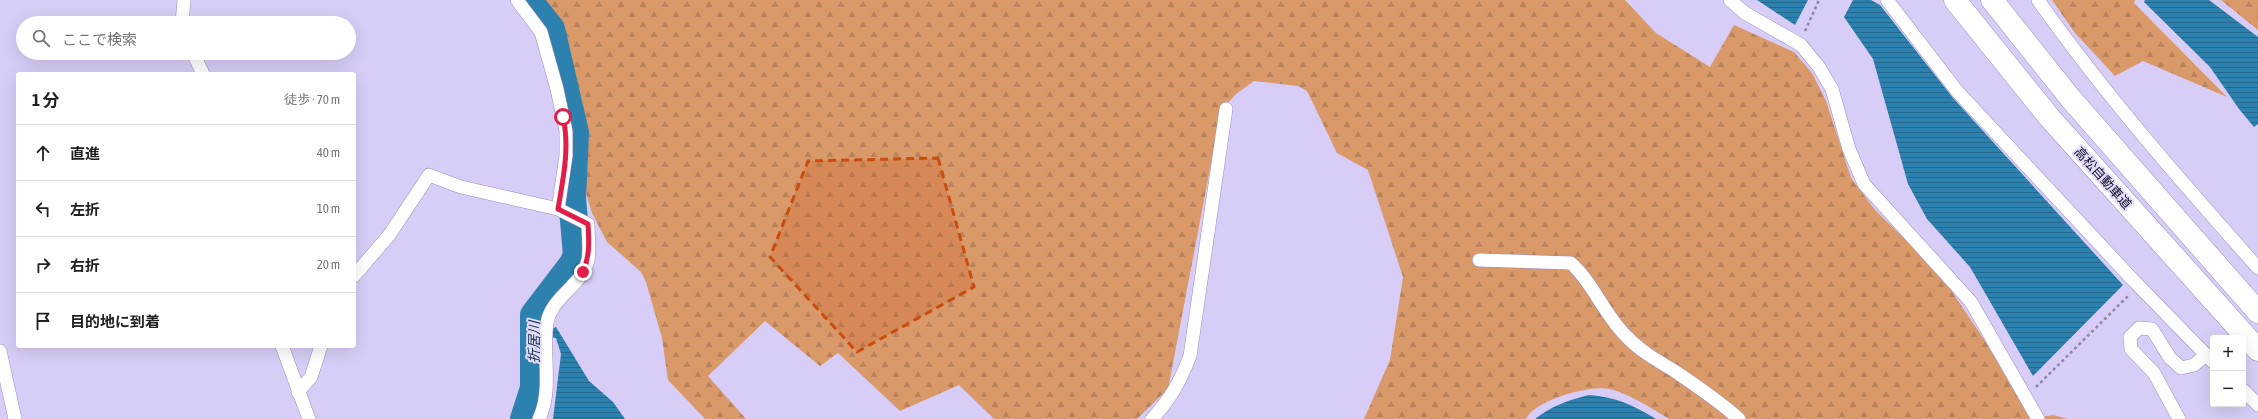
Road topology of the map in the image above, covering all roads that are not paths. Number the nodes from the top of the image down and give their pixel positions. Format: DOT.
graph roads {
  1 [pos="184,0"];
  2 [pos="517,0"];
  3 [pos="1730,0"];
  4 [pos="1887,0"];
  5 [pos="1955,0"];
  6 [pos="1992,0"];
  7 [pos="2038,0"];
  8 [pos="183,16"];
  9 [pos="196,60"];
  10 [pos="202,72"];
  11 [pos="1226,109"];
  12 [pos="562,212"];
  13 [pos="1479,260"];
  14 [pos="2258,268"];
  15 [pos="356,274"];
  16 [pos="2258,312"];
  17 [pos="283,348"];
  18 [pos="320,348"];
  19 [pos="2258,350"];
  20 [pos="0,351"];
  21 [pos="2210,358"];
  22 [pos="298,392"];
  23 [pos="2246,393"];
  24 [pos="2258,405"];
  25 [pos="15,419"];
  26 [pos="309,419"];
  27 [pos="539,419"];
  28 [pos="1152,419"];
  29 [pos="1739,419"];
  30 [pos="2038,419"];
  31 [pos="2179,419"];
  1 -- 8 [label="street"];
  2 -- 12 [label="street"];
  3 -- 30 [label="street"];
  4 -- 21 [label="street"];
  5 -- 19 [label="highway, 高松自動車道"];
  6 -- 16 [label="highway, 高松自動車道"];
  7 -- 14 [label="street"];
  9 -- 10 [label="street"];
  11 -- 28 [label="street"];
  12 -- 15 [label="street"];
  12 -- 27 [label="street"];
  13 -- 29 [label="street"];
  17 -- 22 [label="street"];
  18 -- 22 [label="street"];
  20 -- 25 [label="street"];
  21 -- 31 [label="street"];
  22 -- 26 [label="street"];
  23 -- 24 [label="street"];
}
